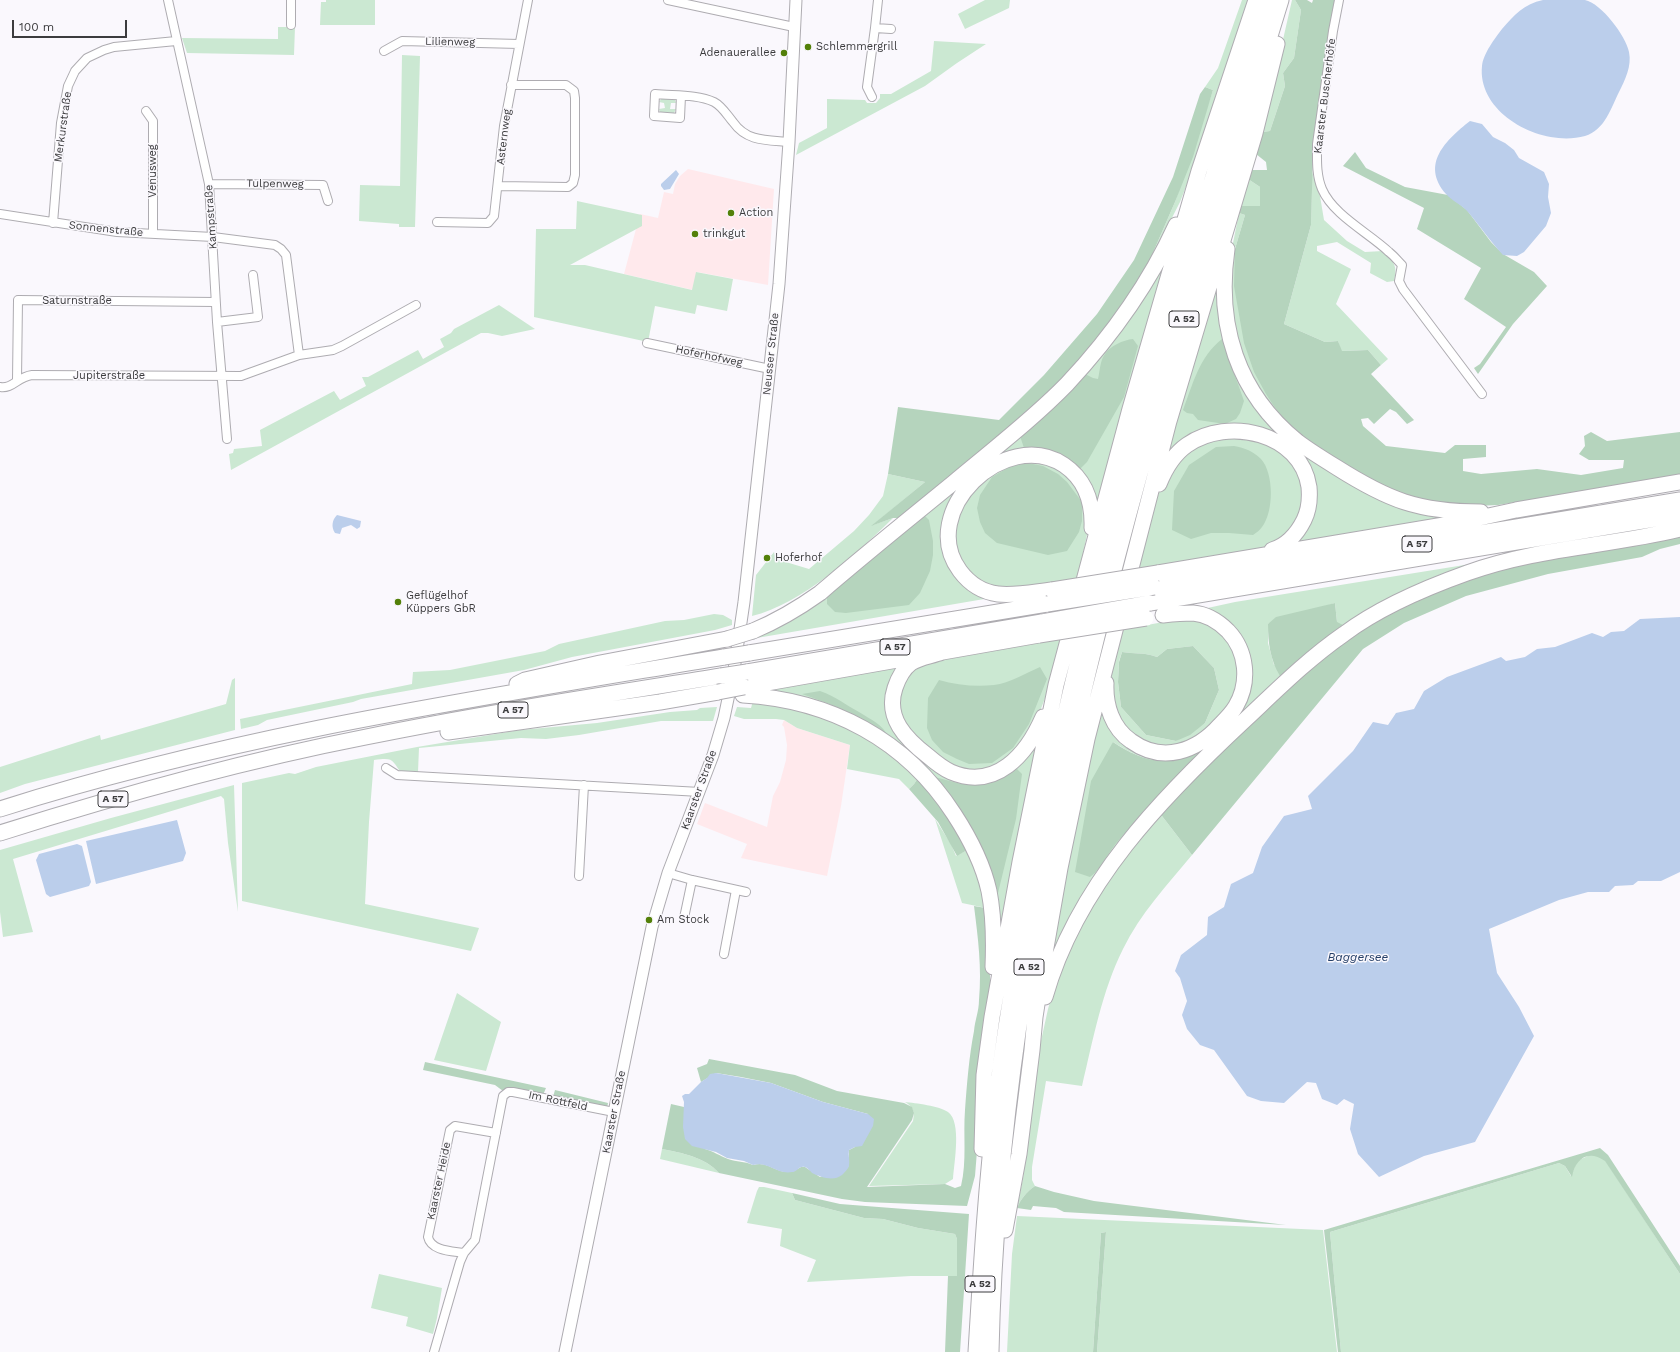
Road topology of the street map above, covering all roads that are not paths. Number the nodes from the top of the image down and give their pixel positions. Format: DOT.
graph roads {
  1 [pos="168,0"];
  2 [pos="291,0"];
  3 [pos="528,0"];
  4 [pos="668,0"];
  5 [pos="796,0"];
  6 [pos="878,0"];
  7 [pos="1256,0"];
  8 [pos="1267,0"];
  9 [pos="1281,0"];
  10 [pos="1285,0"];
  11 [pos="1339,0"];
  12 [pos="291,25"];
  13 [pos="794,27"];
  14 [pos="875,28"];
  15 [pos="891,30"];
  16 [pos="176,41"];
  17 [pos="519,44"];
  18 [pos="384,51"];
  19 [pos="511,85"];
  20 [pos="681,96"];
  21 [pos="872,97"];
  22 [pos="146,111"];
  23 [pos="789,142"];
  24 [pos="1199,171"];
  25 [pos="210,184"];
  26 [pos="498,186"];
  27 [pos="1237,193"];
  28 [pos="328,201"];
  29 [pos="0,214"];
  30 [pos="437,222"];
  31 [pos="53,223"];
  32 [pos="153,234"];
  33 [pos="213,237"];
  34 [pos="253,275"];
  35 [pos="216,302"];
  36 [pos="416,304"];
  37 [pos="217,322"];
  38 [pos="647,343"];
  39 [pos="299,355"];
  40 [pos="770,369"];
  41 [pos="222,377"];
  42 [pos="17,380"];
  43 [pos="0,387"];
  44 [pos="1482,394"];
  45 [pos="227,439"];
  46 [pos="1680,482"];
  47 [pos="1680,500"];
  48 [pos="1516,510"];
  49 [pos="1680,515"];
  50 [pos="1143,519"];
  51 [pos="1680,529"];
  52 [pos="1243,559"];
  53 [pos="1088,561"];
  54 [pos="1156,580"];
  55 [pos="1274,583"];
  56 [pos="1034,592"];
  57 [pos="1148,611"];
  58 [pos="1163,615"];
  59 [pos="913,626"];
  60 [pos="1041,629"];
  61 [pos="942,652"];
  62 [pos="1107,658"];
  63 [pos="1056,685"];
  64 [pos="744,691"];
  65 [pos="495,695"];
  66 [pos="721,698"];
  67 [pos="307,750"];
  68 [pos="386,768"];
  69 [pos="584,785"];
  70 [pos="700,792"];
  71 [pos="0,809"];
  72 [pos="0,833"];
  73 [pos="668,873"];
  74 [pos="579,876"];
  75 [pos="692,880"];
  76 [pos="736,890"];
  77 [pos="746,892"];
  78 [pos="684,918"];
  79 [pos="724,954"];
  80 [pos="992,1017"];
  81 [pos="1032,1050"];
  82 [pos="614,1112"];
  83 [pos="496,1133"];
  84 [pos="985,1216"];
  85 [pos="464,1253"];
  86 [pos="992,1297"];
  87 [pos="434,1352"];
  88 [pos="565,1352"];
  89 [pos="976,1352"];
  90 [pos="991,1352"];
  1 -- 16 [label="street, Kampstraße"];
  2 -- 12 [label="street"];
  3 -- 17 [label="street, Asternweg"];
  4 -- 13 [label="street"];
  5 -- 13 [label="main road, Neusser Straße"];
  6 -- 14 [label="street"];
  7 -- 24 [label="highway"];
  8 -- 84 [label="highway, A 52"];
  9 -- 86 [label="highway, A 52"];
  10 -- 27 [label="highway"];
  11 -- 44 [label="street, Kaarster Buscherhöfe"];
  13 -- 23 [label="main road, Neusser Straße"];
  14 -- 15 [label="street"];
  14 -- 21 [label="street"];
  16 -- 25 [label="street, Kampstraße"];
  16 -- 31 [label="street, Merkurstraße"];
  17 -- 18 [label="street, Lilienweg"];
  17 -- 19 [label="street, Asternweg"];
  19 -- 26 [label="street, Asternweg"];
  19 -- 26 [label="street"];
  20 -- 23 [label="street"];
  22 -- 32 [label="street, Venusweg"];
  23 -- 40 [label="main road, Neusser Straße"];
  24 -- 53 [label="highway"];
  24 -- 65 [label="highway, bridge"];
  25 -- 28 [label="street, Tulpenweg"];
  25 -- 33 [label="street, Kampstraße"];
  26 -- 30 [label="street, Asternweg"];
  27 -- 48 [label="highway"];
  27 -- 50 [label="highway"];
  29 -- 31 [label="street, Sonnenstraße"];
  31 -- 32 [label="street, Sonnenstraße"];
  32 -- 33 [label="street, Sonnenstraße"];
  33 -- 35 [label="street, Kampstraße"];
  33 -- 39 [label="street, Sonnenstraße"];
  34 -- 37 [label="street"];
  35 -- 37 [label="street, Kampstraße"];
  35 -- 42 [label="street, Saturnstraße"];
  36 -- 39 [label="street, Jupiterstraße"];
  37 -- 41 [label="street, Kampstraße"];
  38 -- 40 [label="street, Hoferhofweg"];
  39 -- 41 [label="street, Jupiterstraße"];
  40 -- 66 [label="main road, Neusser Straße"];
  41 -- 42 [label="street, Jupiterstraße"];
  41 -- 45 [label="street, Kampstraße"];
  42 -- 43 [label="street, Jupiterstraße"];
  46 -- 48 [label="highway"];
  47 -- 54 [label="highway, A 57"];
  48 -- 52 [label="highway"];
  49 -- 55 [label="highway, A 57"];
  50 -- 52 [label="highway"];
  50 -- 62 [label="highway"];
  51 -- 81 [label="highway"];
  52 -- 54 [label="highway"];
  53 -- 56 [label="highway"];
  53 -- 63 [label="highway"];
  54 -- 56 [label="highway, bridge"];
  54 -- 59 [label="highway, A 57, bridge"];
  55 -- 57 [label="highway, A 57"];
  55 -- 58 [label="highway"];
  56 -- 59 [label="highway"];
  57 -- 58 [label="highway"];
  57 -- 60 [label="highway, A 57, bridge"];
  58 -- 62 [label="highway"];
  59 -- 65 [label="highway, A 57, bridge"];
  60 -- 61 [label="highway"];
  60 -- 67 [label="highway, A 57, bridge"];
  61 -- 63 [label="highway"];
  61 -- 64 [label="highway"];
  62 -- 81 [label="highway"];
  63 -- 80 [label="highway"];
  64 -- 66 [label="highway"];
  64 -- 80 [label="highway"];
  65 -- 71 [label="highway, A 57"];
  66 -- 67 [label="highway"];
  66 -- 70 [label="main road, Kaarster Straße"];
  67 -- 72 [label="highway, A 57"];
  68 -- 69 [label="street"];
  69 -- 70 [label="street"];
  69 -- 74 [label="street"];
  70 -- 73 [label="main road, Kaarster Straße"];
  73 -- 75 [label="street"];
  73 -- 82 [label="main road, Kaarster Straße"];
  75 -- 76 [label="street"];
  75 -- 78 [label="street"];
  76 -- 77 [label="street"];
  76 -- 79 [label="street"];
  80 -- 84 [label="highway"];
  81 -- 86 [label="highway"];
  82 -- 83 [label="street, Im Rottfeld"];
  82 -- 88 [label="main road, Kaarster Straße"];
  83 -- 85 [label="street"];
  83 -- 85 [label="street, Kaarster Heide"];
  84 -- 89 [label="highway, A 52"];
  85 -- 87 [label="street"];
  86 -- 90 [label="highway, A 52"];
}
